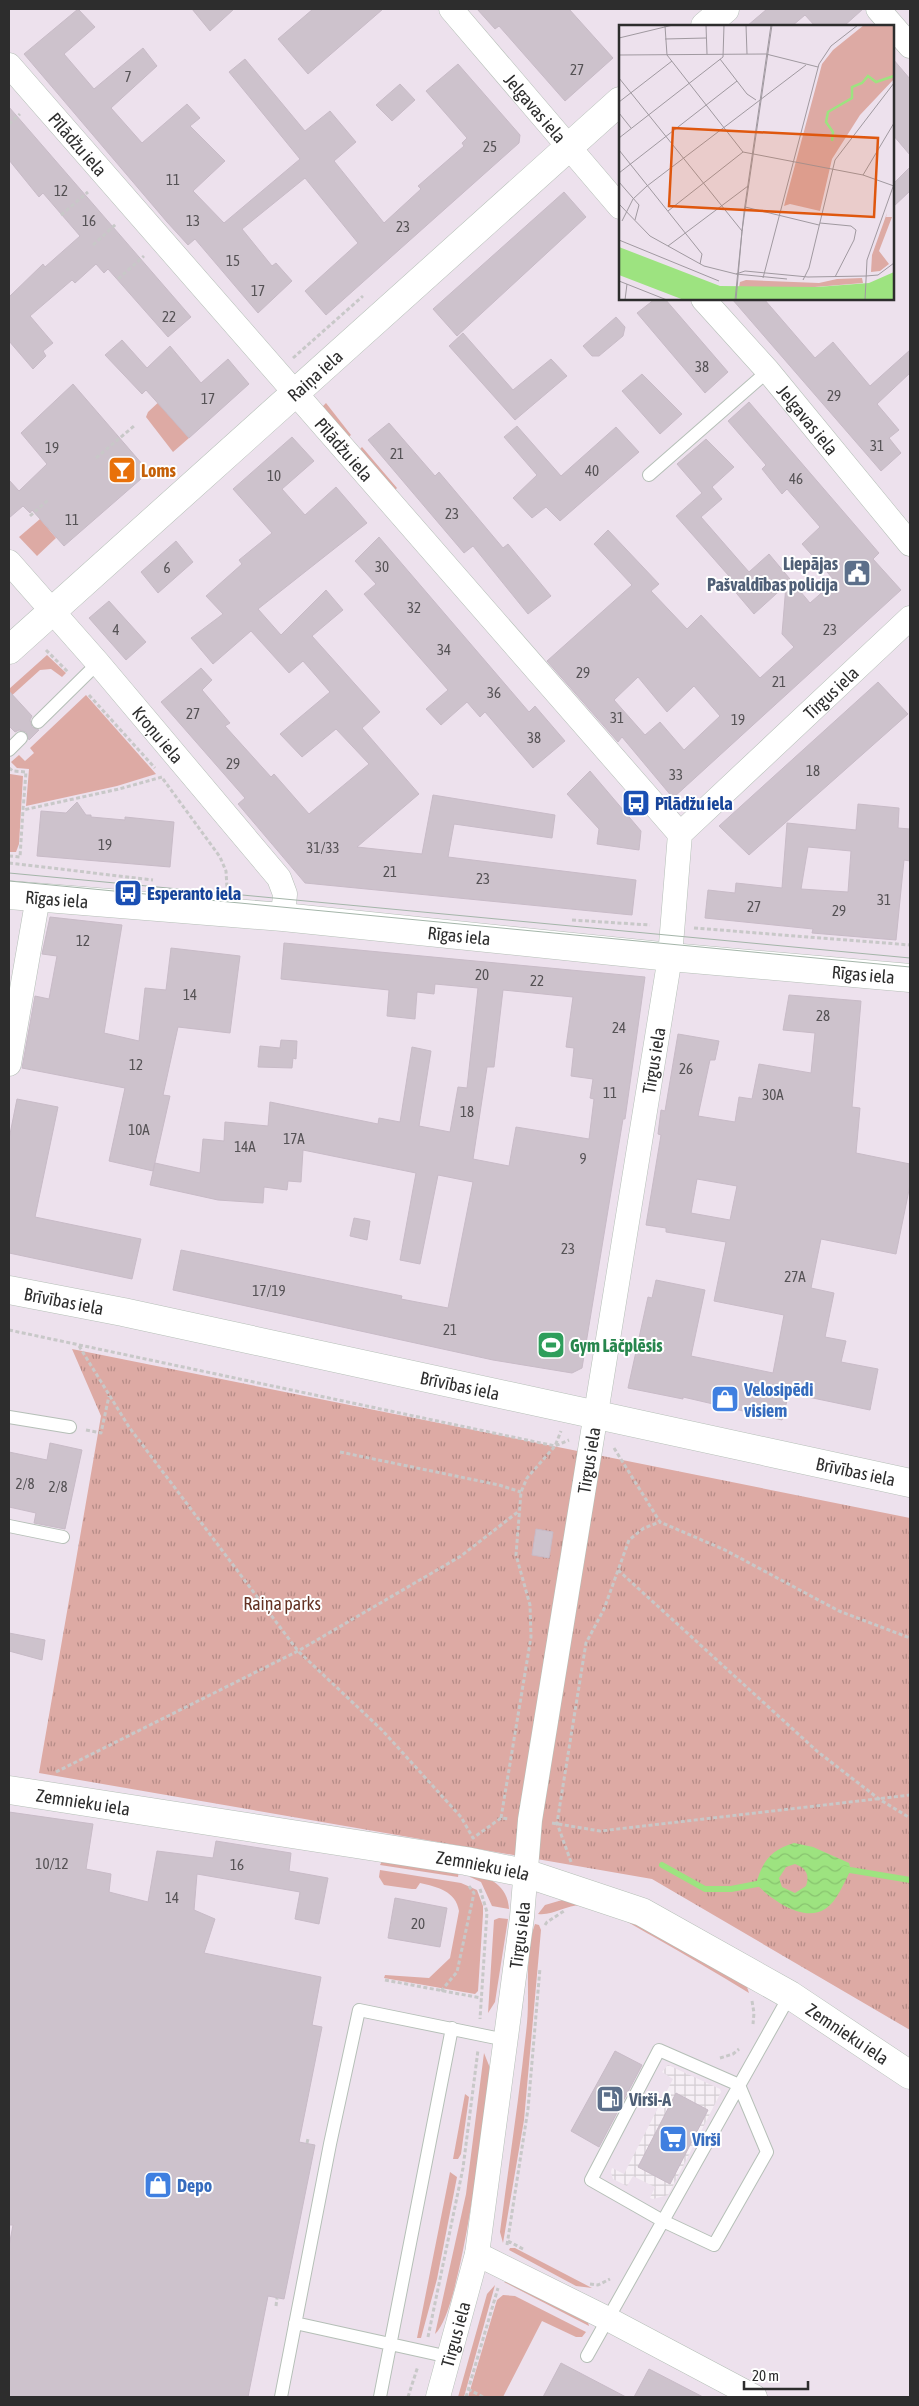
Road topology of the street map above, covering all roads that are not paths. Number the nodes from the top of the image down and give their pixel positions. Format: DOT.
graph roads {
  1 [pos="451,9"];
  2 [pos="724,9"];
  3 [pos="878,9"];
  4 [pos="706,25"];
  5 [pos="892,25"];
  6 [pos="894,28"];
  7 [pos="910,46"];
  8 [pos="9,65"];
  9 [pos="619,102"];
  10 [pos="567,147"];
  11 [pos="619,206"];
  12 [pos="704,300"];
  13 [pos="768,371"];
  14 [pos="294,393"];
  15 [pos="649,475"];
  16 [pos="910,544"];
  17 [pos="9,562"];
  18 [pos="53,612"];
  19 [pos="910,618"];
  20 [pos="9,650"];
  21 [pos="98,662"];
  22 [pos="38,722"];
  23 [pos="21,738"];
  24 [pos="9,750"];
  25 [pos="680,834"];
  26 [pos="9,895"];
  27 [pos="38,897"];
  28 [pos="284,918"];
  29 [pos="670,957"];
  30 [pos="910,978"];
  31 [pos="9,1064"];
  32 [pos="9,1290"];
  33 [pos="596,1414"];
  34 [pos="9,1417"];
  35 [pos="70,1427"];
  36 [pos="910,1483"];
  37 [pos="9,1526"];
  38 [pos="63,1537"];
  39 [pos="9,1790"];
  40 [pos="525,1873"];
  41 [pos="790,1995"];
  42 [pos="452,2028"];
  43 [pos="506,2040"];
  44 [pos="910,2075"];
  45 [pos="739,2085"];
  46 [pos="663,2221"];
  47 [pos="477,2254"];
  48 [pos="608,2319"];
  49 [pos="296,2323"];
  50 [pos="391,2343"];
  51 [pos="587,2356"];
  52 [pos="449,2357"];
  53 [pos="281,2397"];
  54 [pos="380,2397"];
  55 [pos="438,2397"];
  56 [pos="755,2397"];
  1 -- 10 [label="street, Jelgavas iela"];
  2 -- 4 [label="main road"];
  3 -- 5 [label="street"];
  6 -- 7 [label="street"];
  8 -- 14 [label="street, Pīlādžu iela"];
  9 -- 10 [label="main road, Raiņa iela"];
  10 -- 11 [label="street, Jelgavas iela"];
  10 -- 14 [label="main road, Raiņa iela"];
  12 -- 13 [label="street, Jelgavas iela"];
  13 -- 15 [label="lane"];
  13 -- 16 [label="street, Jelgavas iela"];
  14 -- 18 [label="main road, Raiņa iela"];
  14 -- 25 [label="street, Pīlādžu iela"];
  17 -- 18 [label="street, Kroņu iela"];
  18 -- 20 [label="main road, Raiņa iela"];
  18 -- 21 [label="street, Kroņu iela"];
  19 -- 25 [label="street, Tirgus iela"];
  21 -- 22 [label="lane"];
  21 -- 28 [label="street, Kroņu iela"];
  23 -- 24 [label="lane"];
  25 -- 29 [label="street, Tirgus iela"];
  26 -- 27 [label="main road, Rīgas iela"];
  27 -- 28 [label="main road, Rīgas iela"];
  27 -- 31 [label="street"];
  28 -- 29 [label="main road, Rīgas iela"];
  29 -- 30 [label="main road, Rīgas iela"];
  29 -- 33 [label="street, Tirgus iela"];
  32 -- 33 [label="main road, Brīvības iela"];
  33 -- 36 [label="main road, Brīvības iela"];
  33 -- 40 [label="street, Tirgus iela"];
  34 -- 35 [label="lane"];
  37 -- 38 [label="lane"];
  39 -- 40 [label="main road, Zemnieku iela"];
  40 -- 41 [label="main road, Zemnieku iela"];
  40 -- 43 [label="street, Tirgus iela"];
  41 -- 44 [label="main road, Zemnieku iela"];
  41 -- 45 [label="lane"];
  42 -- 43 [label="lane"];
  42 -- 49 [label="lane"];
  42 -- 50 [label="lane"];
  43 -- 47 [label="street, Tirgus iela"];
  45 -- 46 [label="lane"];
  45 -- 46 [label="lane"];
  45 -- 46 [label="lane"];
  46 -- 48 [label="lane"];
  47 -- 48 [label="street"];
  47 -- 52 [label="street, Tirgus iela"];
  48 -- 51 [label="lane"];
  48 -- 56 [label="street"];
  49 -- 50 [label="lane"];
  49 -- 53 [label="lane"];
  50 -- 52 [label="lane"];
  50 -- 54 [label="lane"];
  52 -- 55 [label="street, Tirgus iela"];
}
